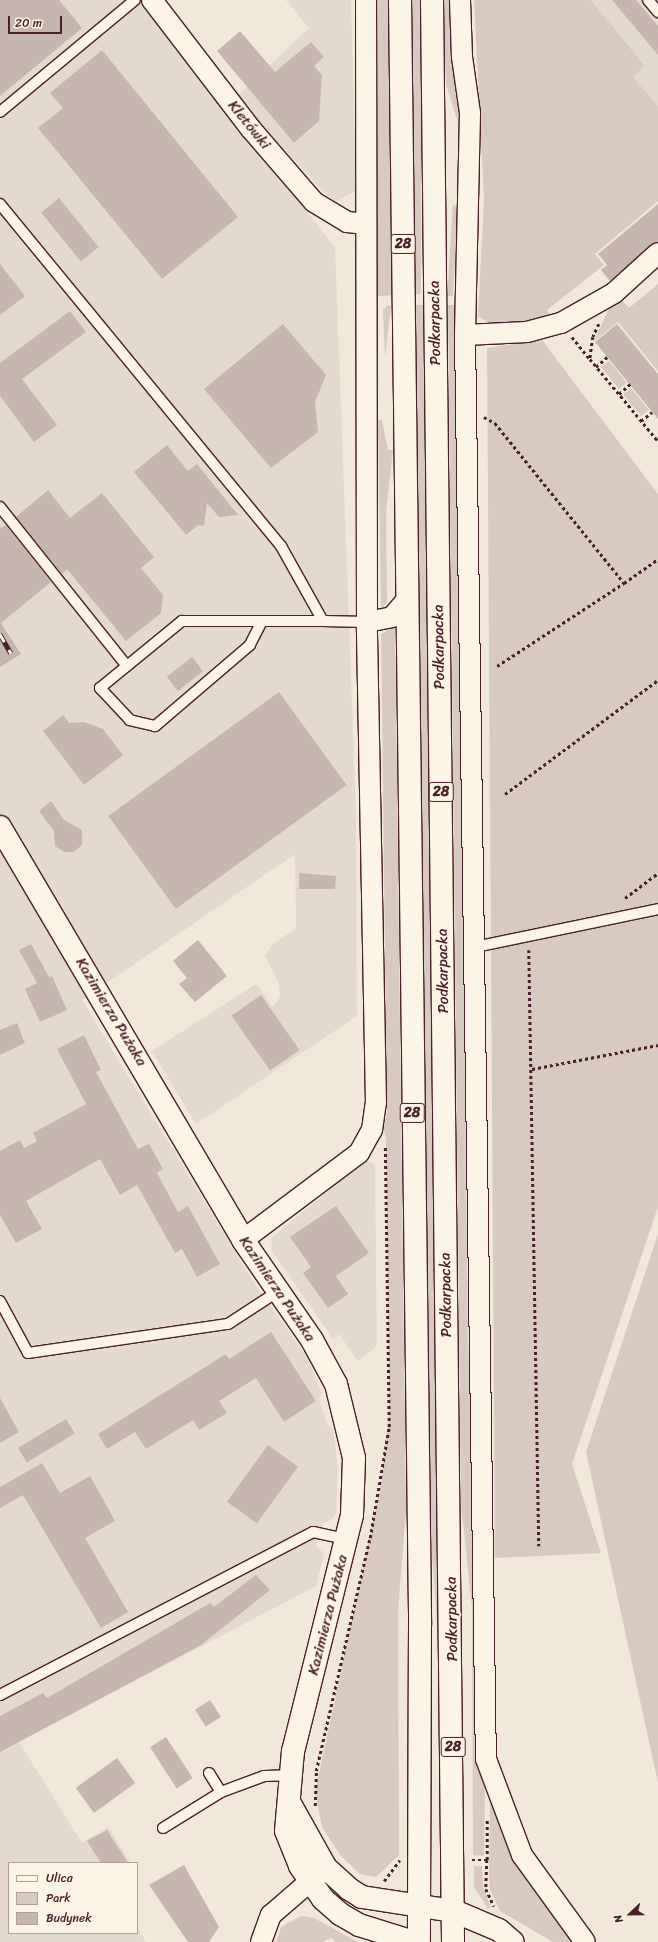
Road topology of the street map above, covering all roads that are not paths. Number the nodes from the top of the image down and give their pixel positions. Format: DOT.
graph roads {
  1 [pos="135,0"];
  2 [pos="152,0"];
  3 [pos="366,0"];
  4 [pos="400,0"];
  5 [pos="432,0"];
  6 [pos="460,0"];
  7 [pos="648,0"];
  8 [pos="658,12"];
  9 [pos="0,112"];
  10 [pos="0,204"];
  11 [pos="366,224"];
  12 [pos="658,253"];
  13 [pos="465,335"];
  14 [pos="0,507"];
  15 [pos="406,602"];
  16 [pos="323,622"];
  17 [pos="367,622"];
  18 [pos="261,623"];
  19 [pos="127,666"];
  20 [pos="0,827"];
  21 [pos="658,909"];
  22 [pos="475,947"];
  23 [pos="243,1240"];
  24 [pos="277,1292"];
  25 [pos="0,1302"];
  26 [pos="347,1539"];
  27 [pos="0,1696"];
  28 [pos="209,1773"];
  29 [pos="288,1775"];
  30 [pos="220,1792"];
  31 [pos="289,1802"];
  32 [pos="163,1828"];
  33 [pos="326,1868"];
  34 [pos="310,1882"];
  35 [pos="419,1906"];
  36 [pos="454,1911"];
  37 [pos="261,1942"];
  38 [pos="414,1942"];
  39 [pos="419,1942"];
  40 [pos="453,1942"];
  41 [pos="513,1942"];
  42 [pos="585,1942"];
  1 -- 9 [label="lane"];
  2 -- 11 [label="street, Kletówki"];
  3 -- 11 [label="street"];
  4 -- 15 [label="main road, Podkarpacka / 28"];
  5 -- 36 [label="main road, Podkarpacka / 28"];
  6 -- 13 [label="street"];
  7 -- 8 [label="lane"];
  10 -- 16 [label="lane"];
  11 -- 17 [label="street"];
  12 -- 13 [label="street, Podkarpacka"];
  13 -- 22 [label="street"];
  14 -- 19 [label="lane"];
  15 -- 17 [label="street"];
  15 -- 35 [label="main road, Podkarpacka / 28"];
  16 -- 17 [label="lane"];
  16 -- 18 [label="lane"];
  17 -- 23 [label="street"];
  18 -- 19 [label="lane"];
  18 -- 19 [label="lane"];
  20 -- 23 [label="main road, Kazimierza Pużaka"];
  21 -- 22 [label="lane"];
  22 -- 42 [label="street"];
  23 -- 24 [label="main road, Kazimierza Pużaka"];
  24 -- 25 [label="lane"];
  24 -- 26 [label="main road, Kazimierza Pużaka"];
  26 -- 27 [label="lane"];
  26 -- 29 [label="main road, Kazimierza Pużaka"];
  28 -- 30 [label="lane"];
  29 -- 30 [label="lane"];
  29 -- 31 [label="main road, Kazimierza Pużaka"];
  30 -- 32 [label="lane"];
  31 -- 33 [label="main road, Kazimierza Pużaka"];
  31 -- 34 [label="main road, Kazimierza Pużaka"];
  33 -- 34 [label="street"];
  33 -- 35 [label="main road, Kazimierza Pużaka"];
  34 -- 37 [label="street"];
  34 -- 38 [label="main road, Kazimierza Pużaka"];
  35 -- 36 [label="main road, Kazimierza Pużaka"];
  35 -- 39 [label="main road, Podkarpacka / 28"];
  36 -- 40 [label="main road, Podkarpacka / 28"];
  36 -- 41 [label="main road, Kazimierza Pużaka"];
}
